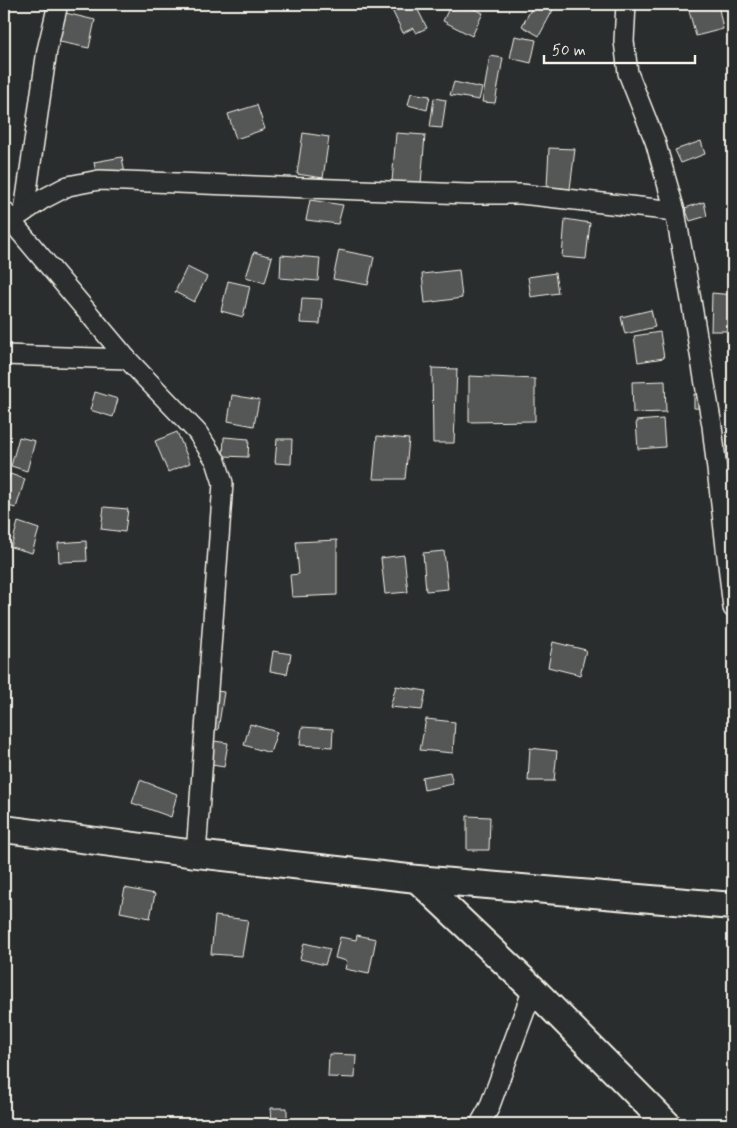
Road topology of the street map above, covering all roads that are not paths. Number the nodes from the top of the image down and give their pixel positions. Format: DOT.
graph roads {
  1 [pos="58,4"];
  2 [pos="626,4"];
  3 [pos="675,211"];
  4 [pos="13,215"];
  5 [pos="4,355"];
  6 [pos="127,358"];
  7 [pos="733,608"];
  8 [pos="4,829"];
  9 [pos="196,854"];
  10 [pos="417,879"];
  11 [pos="733,906"];
  12 [pos="533,989"];
  13 [pos="480,1124"];
  14 [pos="667,1124"];
  1 -- 4 [label="street"];
  2 -- 3 [label="street"];
  3 -- 4 [label="street"];
  3 -- 7 [label="street"];
  4 -- 6 [label="street"];
  5 -- 6 [label="street"];
  6 -- 9 [label="street"];
  8 -- 9 [label="street"];
  9 -- 10 [label="street"];
  10 -- 11 [label="street"];
  10 -- 12 [label="street"];
  12 -- 13 [label="street"];
  12 -- 14 [label="street"];
}
